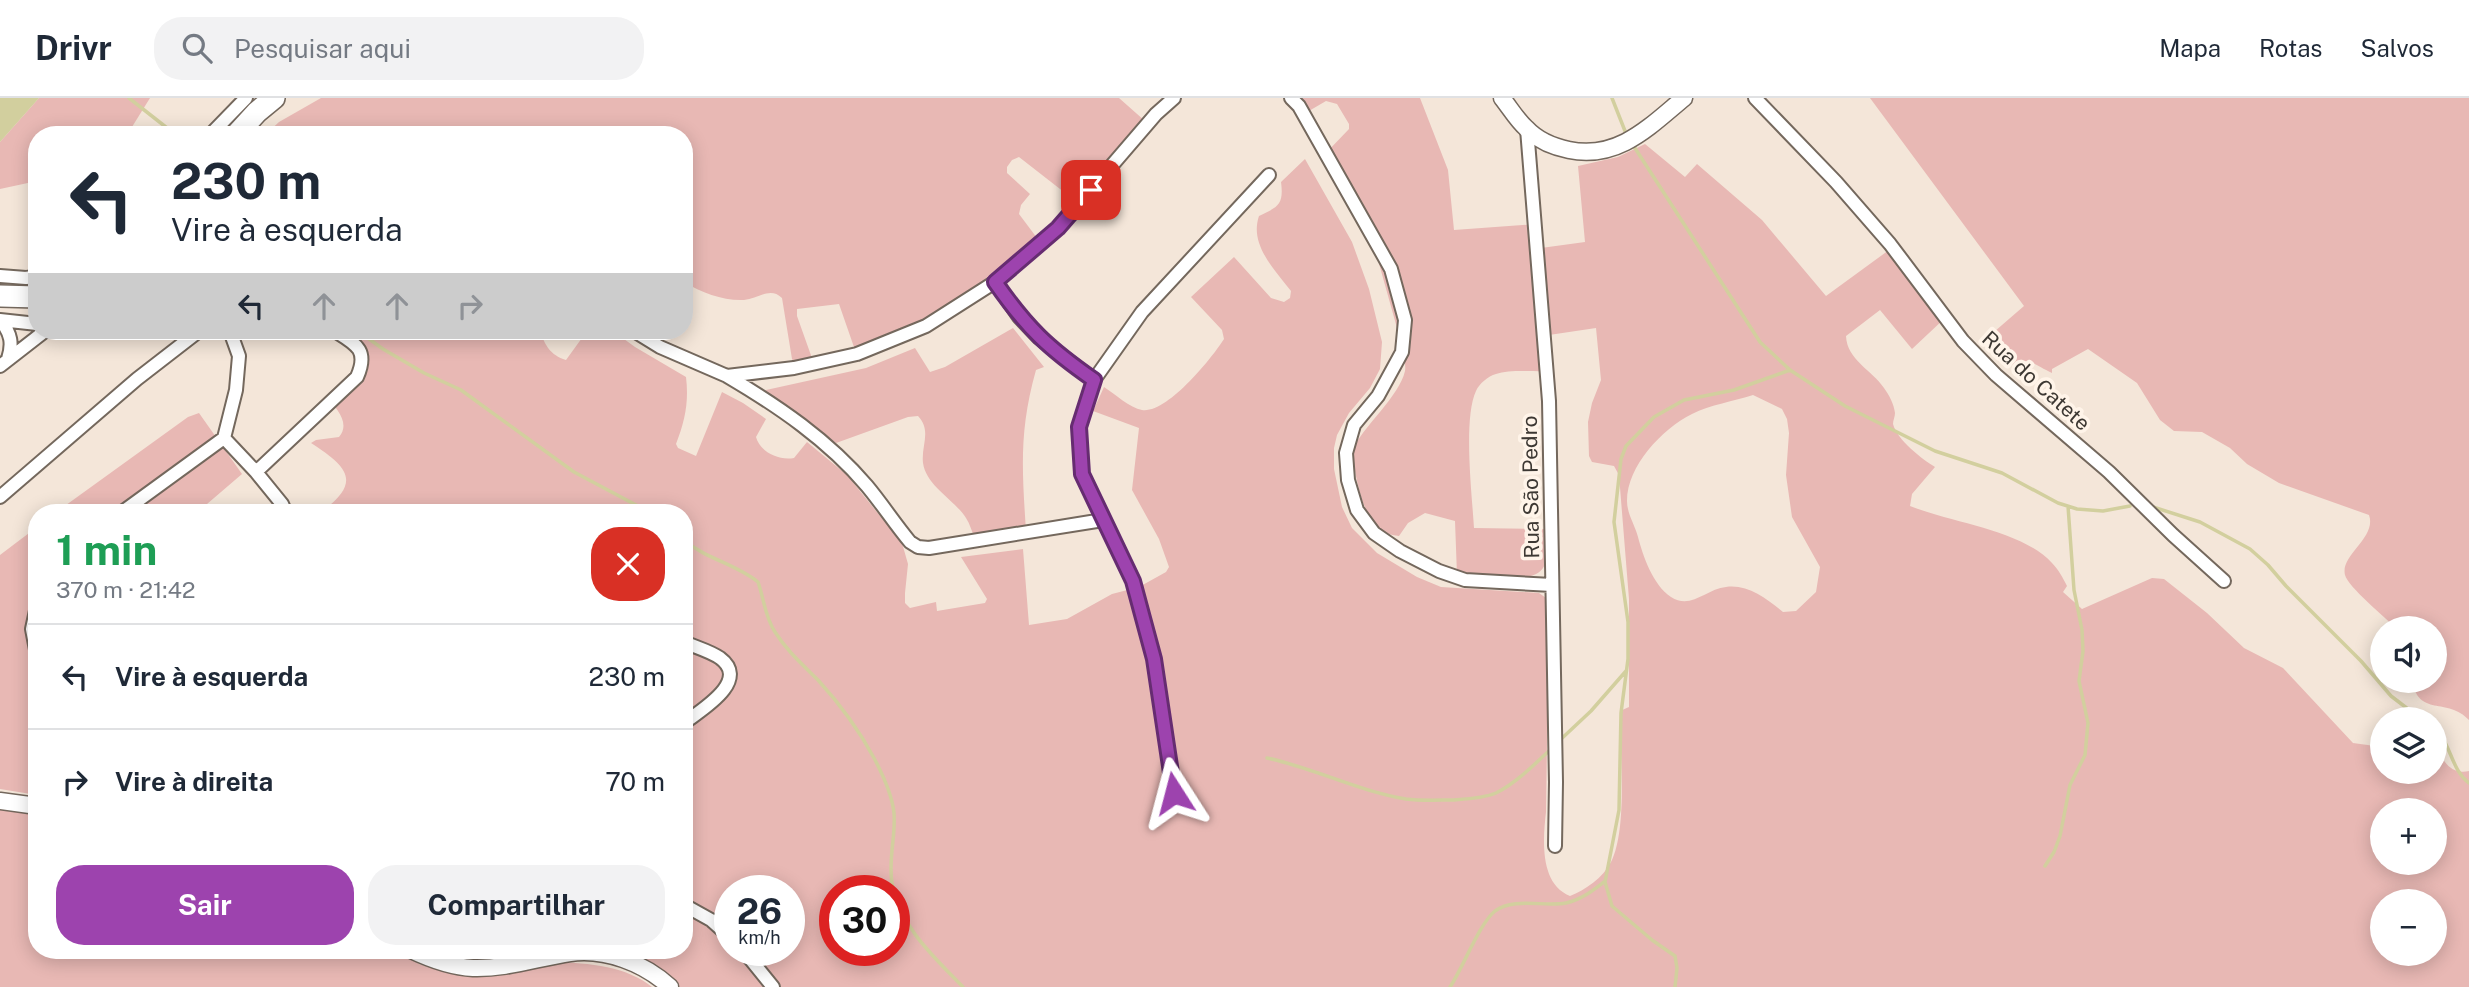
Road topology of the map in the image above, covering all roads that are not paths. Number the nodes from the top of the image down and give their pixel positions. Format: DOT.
graph roads {
  1 [pos="246,98"];
  2 [pos="274,98"];
  3 [pos="1174,98"];
  4 [pos="1291,98"];
  5 [pos="1502,98"];
  6 [pos="1684,98"];
  7 [pos="1755,98"];
  8 [pos="219,126"];
  9 [pos="244,126"];
  10 [pos="1527,129"];
  11 [pos="1269,175"];
  12 [pos="0,276"];
  13 [pos="28,278"];
  14 [pos="995,282"];
  15 [pos="0,296"];
  16 [pos="28,297"];
  17 [pos="1,321"];
  18 [pos="28,323"];
  19 [pos="33,340"];
  20 [pos="186,340"];
  21 [pos="233,340"];
  22 [pos="349,340"];
  23 [pos="649,340"];
  24 [pos="4,363"];
  25 [pos="727,376"];
  26 [pos="1094,380"];
  27 [pos="224,438"];
  28 [pos="256,472"];
  29 [pos="0,497"];
  30 [pos="133,504"];
  31 [pos="282,504"];
  32 [pos="1103,520"];
  33 [pos="2224,581"];
  34 [pos="1552,585"];
  35 [pos="693,646"];
  36 [pos="693,716"];
  37 [pos="1174,793"];
  38 [pos="0,801"];
  39 [pos="28,805"];
  40 [pos="1555,846"];
  41 [pos="693,910"];
  42 [pos="714,922"];
  43 [pos="430,959"];
  44 [pos="542,959"];
  45 [pos="621,959"];
  46 [pos="637,959"];
  47 [pos="642,966"];
  48 [pos="756,966"];
  49 [pos="670,987"];
  50 [pos="773,987"];
  1 -- 8 [label="street"];
  2 -- 9 [label="highway"];
  3 -- 14 [label="street"];
  4 -- 34 [label="street"];
  5 -- 10 [label="street"];
  6 -- 10 [label="street"];
  7 -- 33 [label="street, Rua do Catete"];
  10 -- 34 [label="street, Rua São Pedro"];
  11 -- 26 [label="street"];
  12 -- 13 [label="street"];
  14 -- 25 [label="street"];
  14 -- 26 [label="street"];
  15 -- 16 [label="highway"];
  17 -- 18 [label="street"];
  17 -- 24 [label="street"];
  19 -- 24 [label="street"];
  20 -- 29 [label="street"];
  21 -- 27 [label="street"];
  22 -- 28 [label="street"];
  23 -- 25 [label="street"];
  25 -- 32 [label="street"];
  26 -- 32 [label="street"];
  27 -- 28 [label="street"];
  27 -- 30 [label="street"];
  28 -- 31 [label="street"];
  32 -- 37 [label="street"];
  34 -- 40 [label="street, Rua São Pedro"];
  35 -- 36 [label="street"];
  38 -- 39 [label="street"];
  41 -- 42 [label="street"];
  43 -- 44 [label="street"];
  45 -- 47 [label="street"];
  46 -- 47 [label="street"];
  47 -- 49 [label="street"];
  48 -- 50 [label="street"];
}
